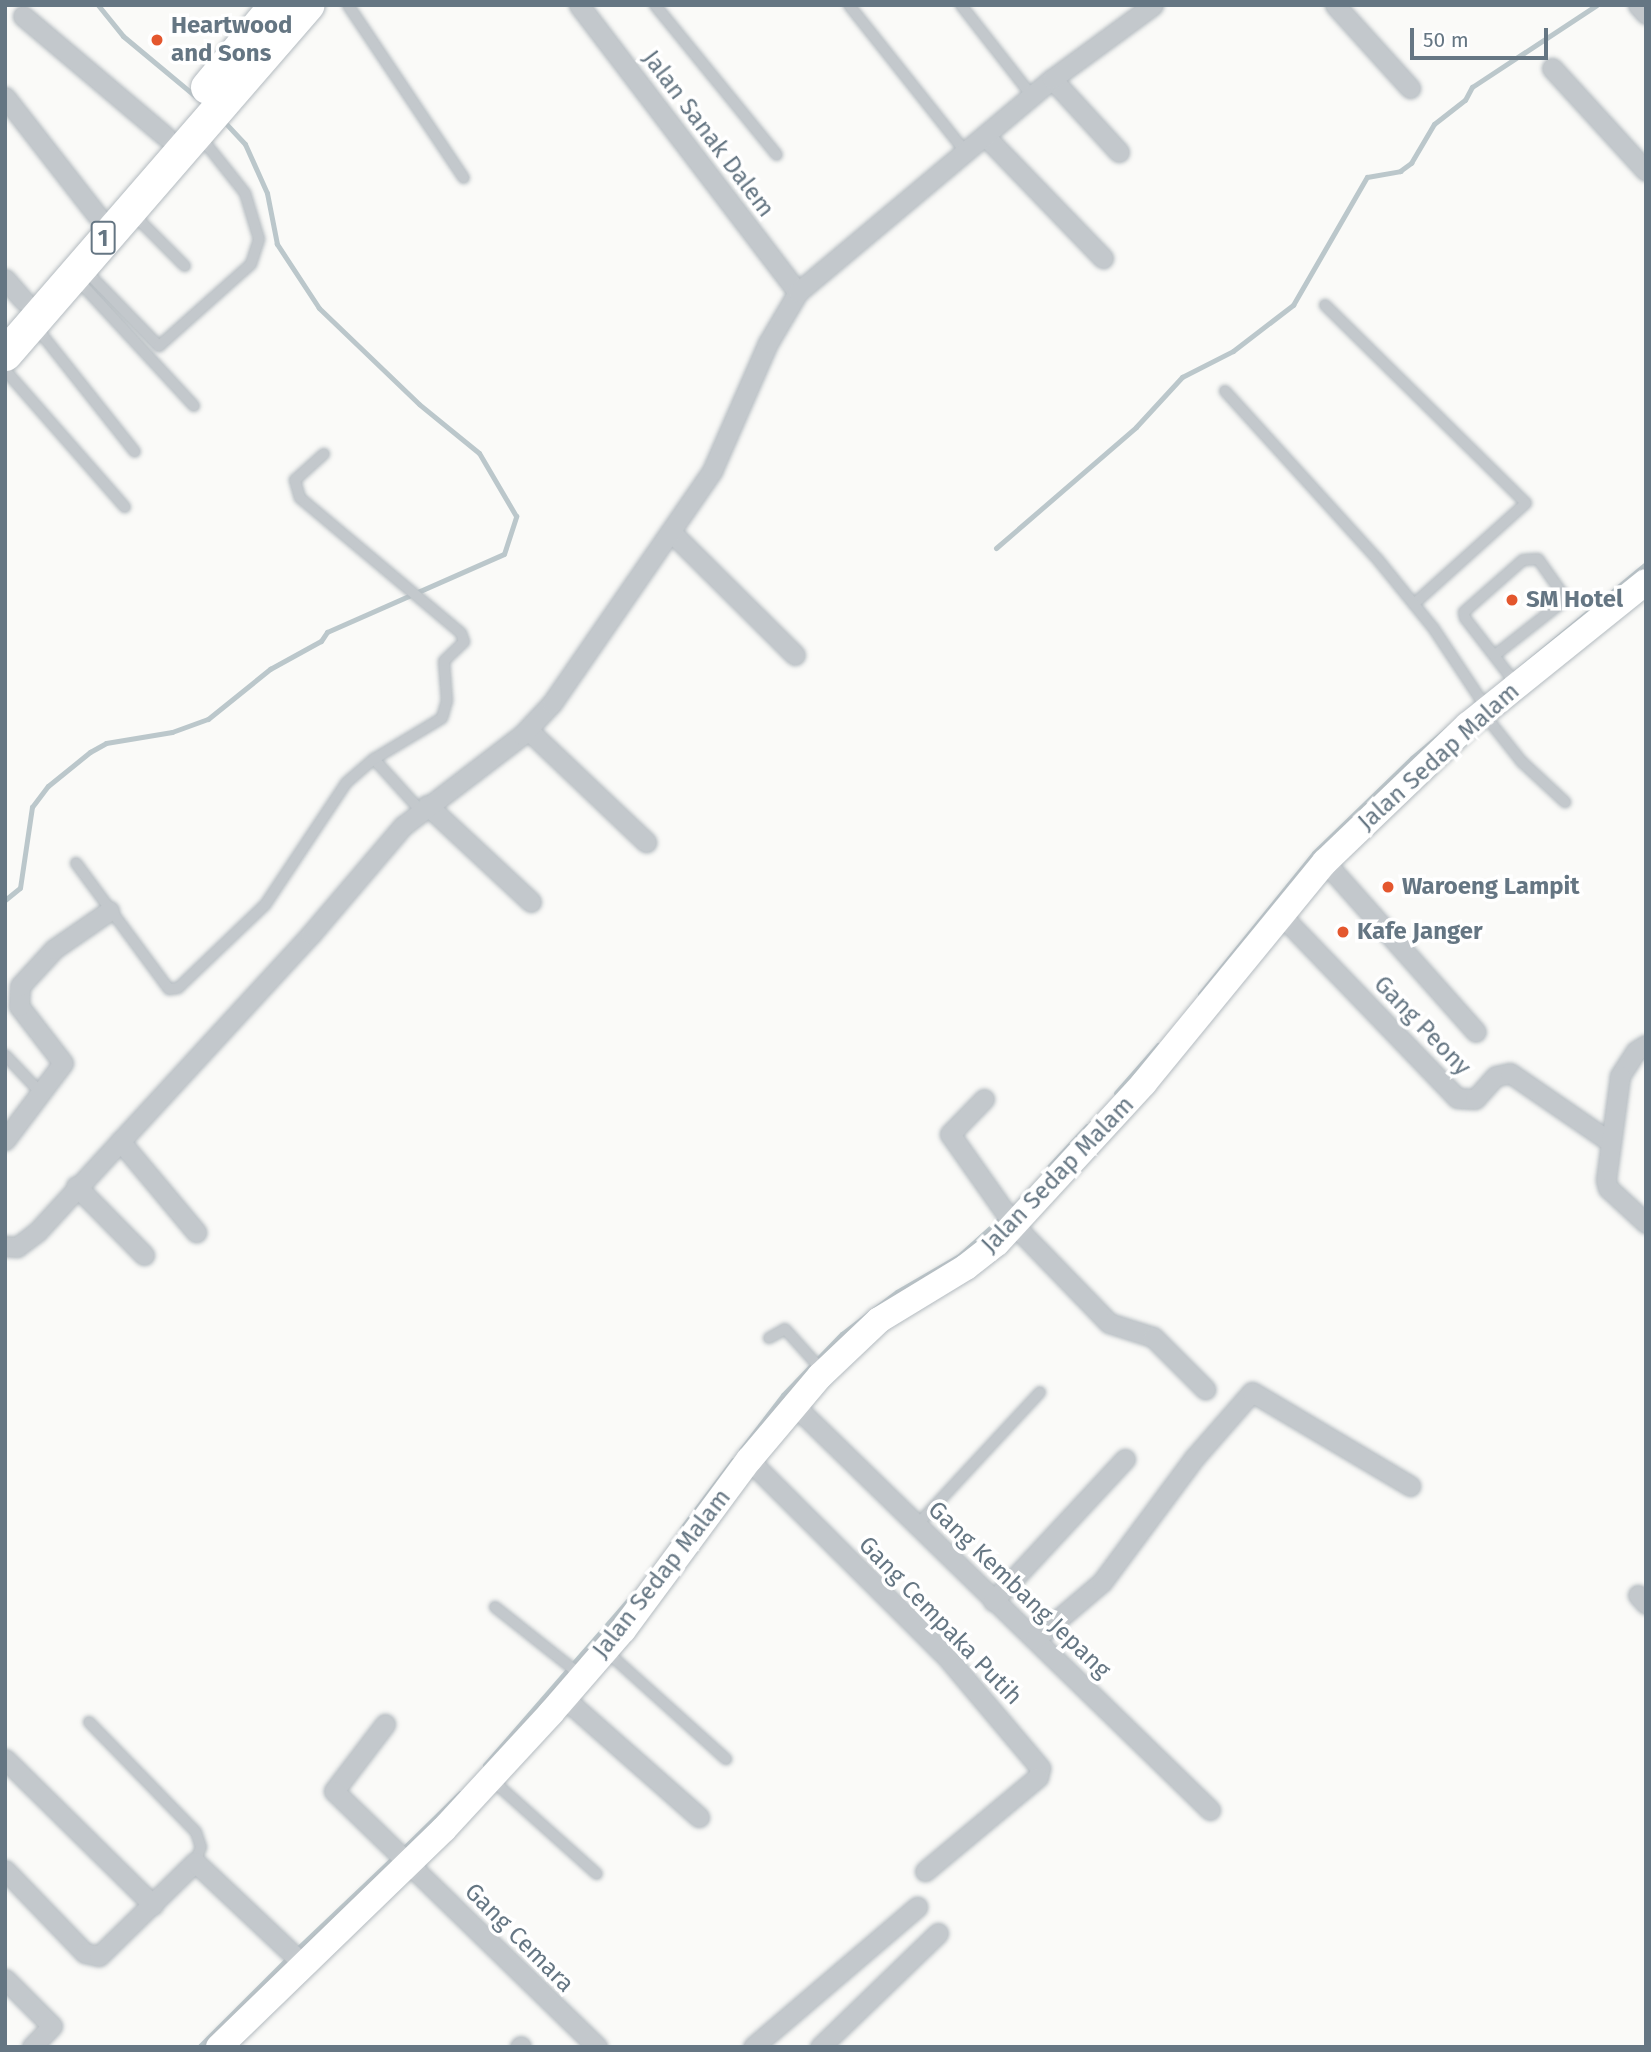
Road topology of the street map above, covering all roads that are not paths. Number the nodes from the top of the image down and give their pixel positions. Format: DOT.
graph roads {
  1 [pos="307,5"];
  2 [pos="339,5"];
  3 [pos="348,5"];
  4 [pos="579,5"];
  5 [pos="655,5"];
  6 [pos="849,5"];
  7 [pos="961,5"];
  8 [pos="1153,5"];
  9 [pos="1335,5"];
  10 [pos="1638,5"];
  11 [pos="1646,14"];
  12 [pos="23,16"];
  13 [pos="356,19"];
  14 [pos="268,26"];
  15 [pos="1552,68"];
  16 [pos="1052,79"];
  17 [pos="1410,88"];
  18 [pos="1032,96"];
  19 [pos="5,97"];
  20 [pos="188,125"];
  21 [pos="987,138"];
  22 [pos="1119,152"];
  23 [pos="776,155"];
  24 [pos="968,155"];
  25 [pos="1646,171"];
  26 [pos="464,177"];
  27 [pos="113,212"];
  28 [pos="1103,258"];
  29 [pos="185,266"];
  30 [pos="76,270"];
  31 [pos="798,292"];
  32 [pos="16,305"];
  33 [pos="1325,305"];
  34 [pos="5,354"];
  35 [pos="5,370"];
  36 [pos="1225,391"];
  37 [pos="194,406"];
  38 [pos="135,452"];
  39 [pos="324,454"];
  40 [pos="125,507"];
  41 [pos="672,533"];
  42 [pos="1646,582"];
  43 [pos="1414,604"];
  44 [pos="795,655"];
  45 [pos="1495,655"];
  46 [pos="1511,677"];
  47 [pos="1482,703"];
  48 [pos="528,730"];
  49 [pos="374,759"];
  50 [pos="1565,803"];
  51 [pos="424,808"];
  52 [pos="646,842"];
  53 [pos="1325,862"];
  54 [pos="76,863"];
  55 [pos="531,902"];
  56 [pos="108,911"];
  57 [pos="1282,915"];
  58 [pos="1476,1032"];
  59 [pos="1646,1045"];
  60 [pos="5,1055"];
  61 [pos="40,1092"];
  62 [pos="984,1099"];
  63 [pos="5,1140"];
  64 [pos="120,1140"];
  65 [pos="1609,1141"];
  66 [pos="76,1186"];
  67 [pos="1007,1216"];
  68 [pos="1646,1223"];
  69 [pos="196,1233"];
  70 [pos="5,1246"];
  71 [pos="144,1255"];
  72 [pos="769,1338"];
  73 [pos="817,1364"];
  74 [pos="1205,1389"];
  75 [pos="1040,1392"];
  76 [pos="793,1404"];
  77 [pos="1125,1459"];
  78 [pos="749,1460"];
  79 [pos="1410,1486"];
  80 [pos="916,1525"];
  81 [pos="993,1601"];
  82 [pos="495,1607"];
  83 [pos="1035,1639"];
  84 [pos="605,1650"];
  85 [pos="578,1672"];
  86 [pos="564,1698"];
  87 [pos="89,1722"];
  88 [pos="385,1724"];
  89 [pos="5,1759"];
  90 [pos="726,1759"];
  91 [pos="491,1779"];
  92 [pos="1210,1810"];
  93 [pos="699,1818"];
  94 [pos="402,1855"];
  95 [pos="195,1862"];
  96 [pos="5,1870"];
  97 [pos="925,1871"];
  98 [pos="597,1874"];
  99 [pos="153,1905"];
  100 [pos="917,1907"];
  101 [pos="938,1933"];
  102 [pos="295,1956"];
  103 [pos="5,1979"];
  104 [pos="32,2047"];
  105 [pos="219,2047"];
  106 [pos="597,2047"];
  107 [pos="752,2047"];
  108 [pos="820,2047"];
  1 -- 14 [label="highway, 1"];
  2 -- 13 [label="lane"];
  3 -- 13 [label="lane"];
  4 -- 31 [label="street, Jalan Sanak Dalem"];
  5 -- 23 [label="lane"];
  6 -- 24 [label="lane"];
  7 -- 18 [label="lane"];
  8 -- 16 [label="street"];
  9 -- 17 [label="street"];
  10 -- 11 [label="street"];
  12 -- 20 [label="street"];
  13 -- 26 [label="lane"];
  14 -- 20 [label="highway, 1"];
  15 -- 25 [label="street"];
  16 -- 18 [label="street"];
  16 -- 22 [label="street"];
  18 -- 21 [label="street"];
  19 -- 27 [label="street"];
  20 -- 27 [label="highway, 1"];
  20 -- 30 [label="lane"];
  21 -- 24 [label="street"];
  21 -- 28 [label="street"];
  24 -- 31 [label="street"];
  27 -- 29 [label="lane"];
  27 -- 30 [label="highway, 1"];
  27 -- 32 [label="highway, 1"];
  30 -- 32 [label="highway, 1"];
  30 -- 37 [label="lane"];
  31 -- 41 [label="street"];
  32 -- 34 [label="highway, 1"];
  32 -- 38 [label="lane"];
  33 -- 43 [label="lane"];
  35 -- 40 [label="lane"];
  36 -- 43 [label="lane"];
  39 -- 49 [label="lane"];
  41 -- 44 [label="street"];
  41 -- 48 [label="street"];
  42 -- 46 [label="street, Jalan Sedap Malam"];
  43 -- 47 [label="lane"];
  45 -- 45 [label="lane"];
  45 -- 46 [label="lane"];
  46 -- 47 [label="street, Jalan Sedap Malam"];
  47 -- 50 [label="lane"];
  47 -- 53 [label="street, Jalan Sedap Malam"];
  48 -- 51 [label="street"];
  48 -- 52 [label="street"];
  49 -- 51 [label="lane"];
  49 -- 56 [label="lane"];
  51 -- 55 [label="street"];
  51 -- 64 [label="street"];
  53 -- 57 [label="street, Jalan Sedap Malam"];
  53 -- 58 [label="street"];
  54 -- 56 [label="lane"];
  56 -- 61 [label="street"];
  57 -- 65 [label="street, Gang Peony"];
  57 -- 67 [label="street, Jalan Sedap Malam"];
  59 -- 65 [label="street"];
  60 -- 61 [label="lane"];
  61 -- 63 [label="street"];
  62 -- 67 [label="street"];
  64 -- 66 [label="street"];
  64 -- 69 [label="street"];
  65 -- 68 [label="street"];
  66 -- 70 [label="street"];
  66 -- 71 [label="street"];
  67 -- 73 [label="street, Jalan Sedap Malam"];
  67 -- 74 [label="street"];
  72 -- 73 [label="lane"];
  73 -- 76 [label="street, Jalan Sedap Malam"];
  75 -- 80 [label="lane"];
  76 -- 78 [label="street, Jalan Sedap Malam"];
  76 -- 80 [label="street, Gang Kembang Jepang"];
  77 -- 81 [label="street"];
  78 -- 84 [label="street, Jalan Sedap Malam"];
  78 -- 97 [label="street, Gang Cempaka Putih"];
  79 -- 83 [label="street"];
  80 -- 81 [label="street, Gang Kembang Jepang"];
  81 -- 83 [label="street, Gang Kembang Jepang"];
  82 -- 85 [label="lane"];
  83 -- 92 [label="street, Gang Kembang Jepang"];
  84 -- 85 [label="street, Jalan Sedap Malam"];
  84 -- 90 [label="lane"];
  85 -- 86 [label="street, Jalan Sedap Malam"];
  86 -- 91 [label="street, Jalan Sedap Malam"];
  86 -- 93 [label="street"];
  87 -- 95 [label="lane"];
  88 -- 94 [label="street, Gang Cemara"];
  89 -- 99 [label="street"];
  91 -- 94 [label="street, Jalan Sedap Malam"];
  91 -- 98 [label="lane"];
  94 -- 102 [label="street, Jalan Sedap Malam"];
  94 -- 106 [label="street, Gang Cemara"];
  95 -- 99 [label="street"];
  95 -- 102 [label="street"];
  96 -- 99 [label="street"];
  100 -- 107 [label="street"];
  101 -- 108 [label="street"];
  102 -- 105 [label="street, Jalan Sedap Malam"];
  103 -- 104 [label="street"];
}
